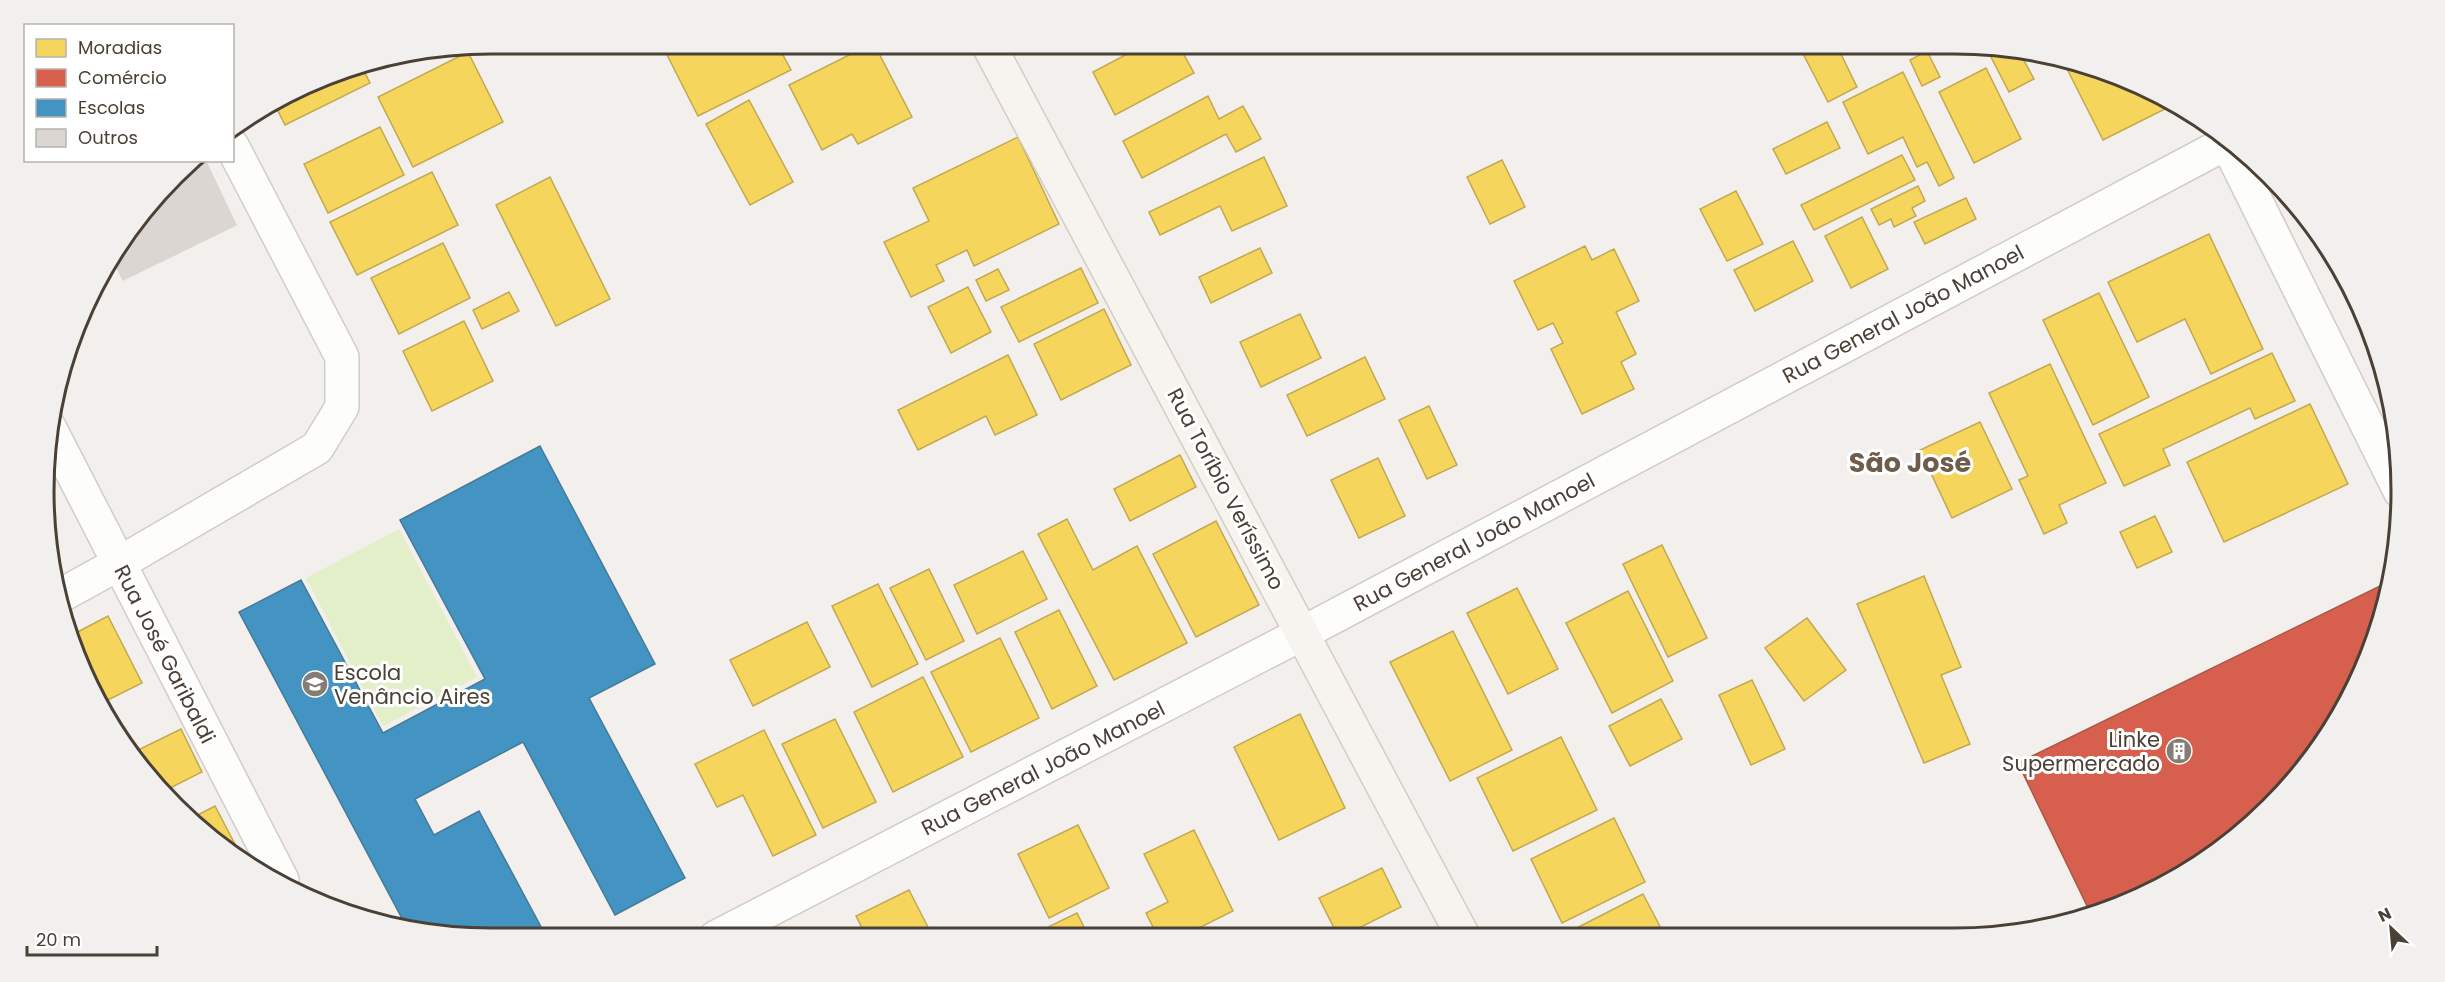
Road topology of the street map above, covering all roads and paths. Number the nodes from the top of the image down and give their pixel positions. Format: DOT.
graph roads {
  1 [pos="992,54"];
  2 [pos="2220,144"];
  3 [pos="234,150"];
  4 [pos="2235,156"];
  5 [pos="57,443"];
  6 [pos="2390,471"];
  7 [pos="118,564"];
  8 [pos="66,593"];
  9 [pos="1303,633"];
  10 [pos="278,872"];
  11 [pos="734,928"];
  12 [pos="1459,928"];
  1 -- 9 [label="main road, Rua Toríbio Veríssimo"];
  2 -- 9 [label="street, Rua General João Manoel"];
  3 -- 7 [label="street"];
  4 -- 6 [label="street"];
  5 -- 7 [label="street, Rua José Garibaldi"];
  7 -- 8 [label="street"];
  7 -- 10 [label="street, Rua José Garibaldi"];
  9 -- 11 [label="street, Rua General João Manoel"];
  9 -- 12 [label="main road, Rua Toríbio Veríssimo"];
}
